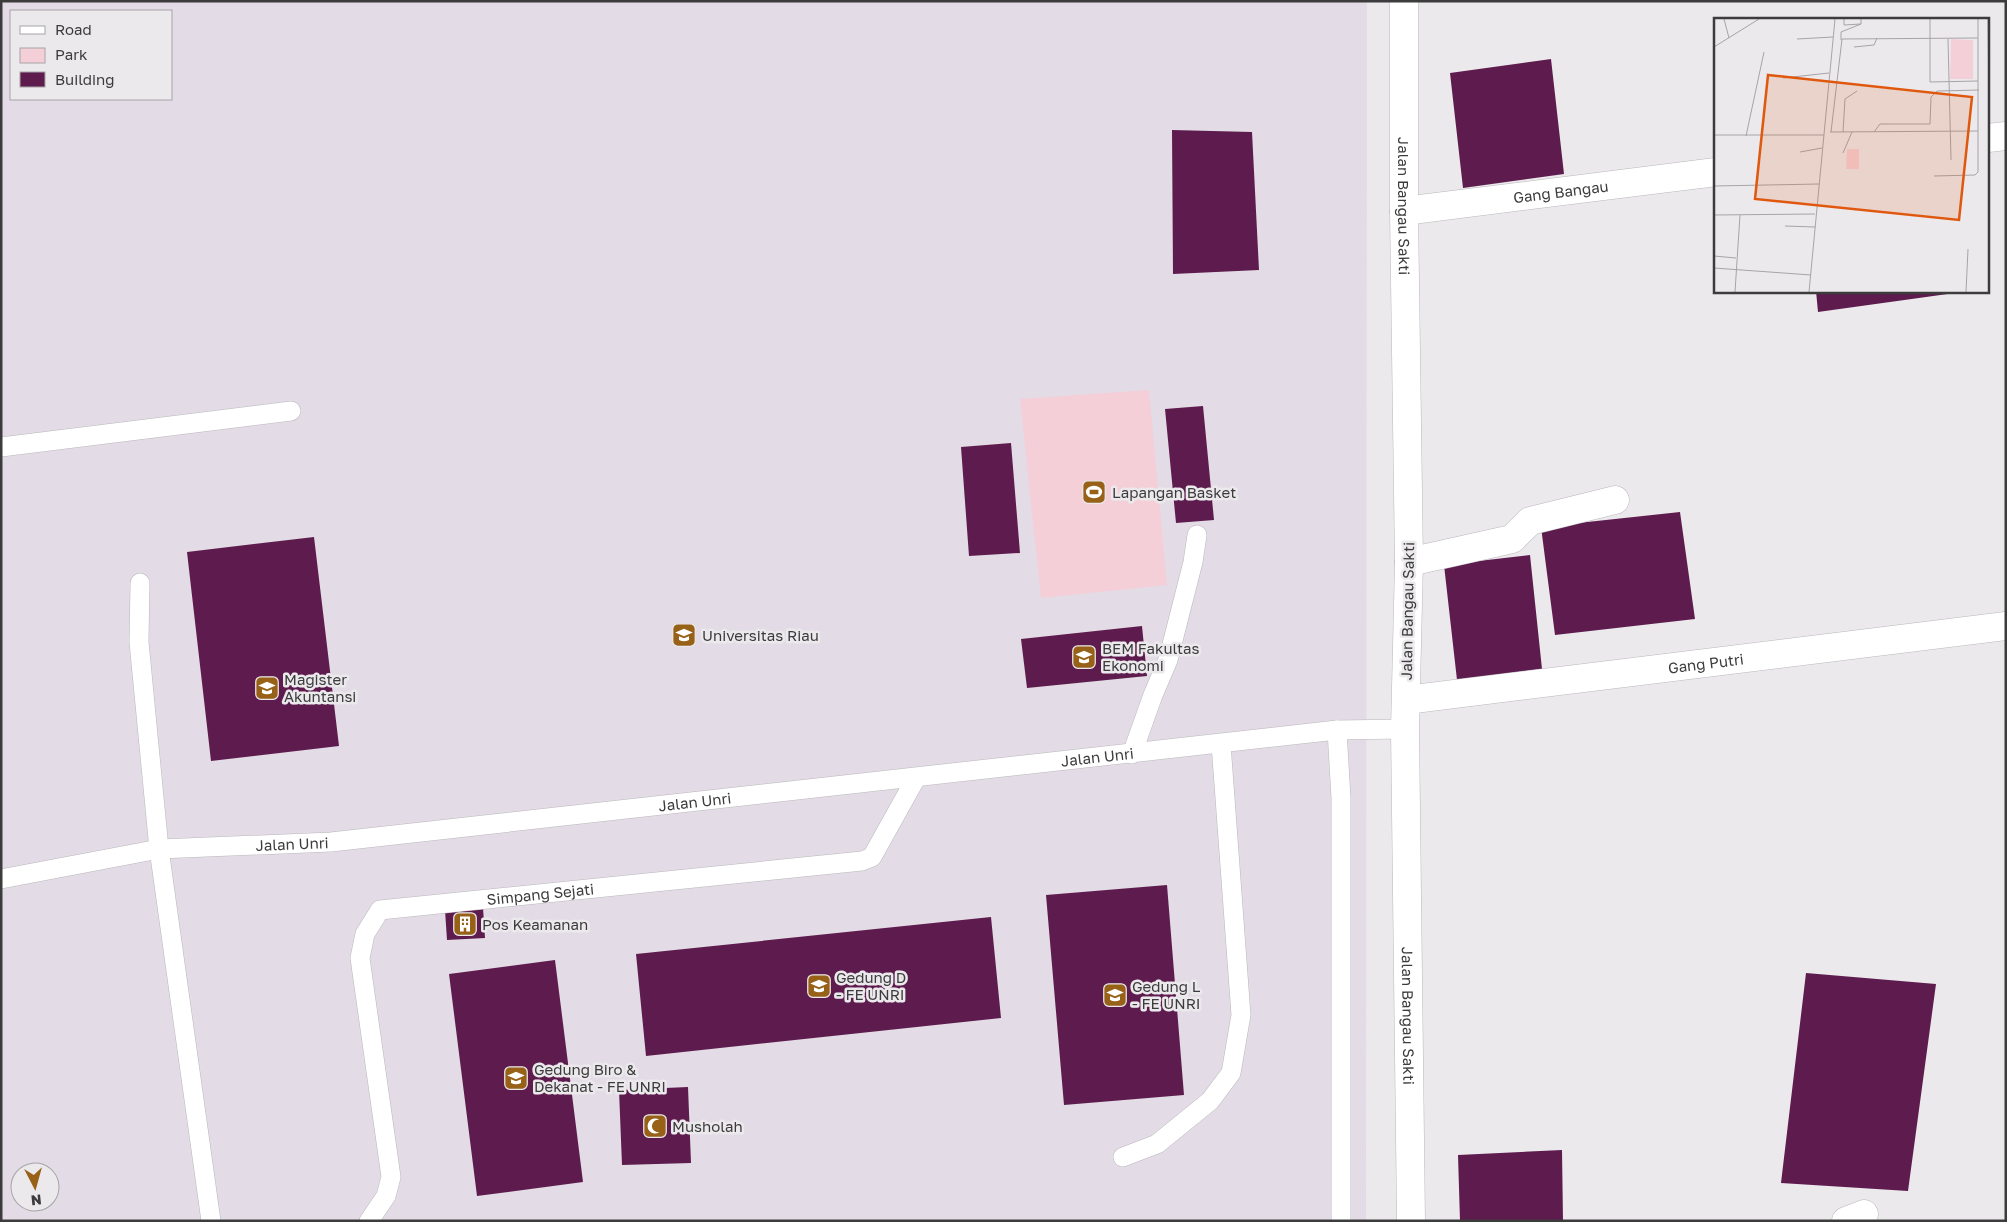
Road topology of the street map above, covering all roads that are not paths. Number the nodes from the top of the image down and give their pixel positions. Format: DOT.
graph roads {
  1 [pos="1404,1"];
  2 [pos="2006,136"];
  3 [pos="1990,138"];
  4 [pos="1714,172"];
  5 [pos="1404,212"];
  6 [pos="291,411"];
  7 [pos="1,447"];
  8 [pos="1615,500"];
  9 [pos="1197,535"];
  10 [pos="1409,562"];
  11 [pos="140,583"];
  12 [pos="2006,626"];
  13 [pos="1406,700"];
  14 [pos="1397,729"];
  15 [pos="1337,730"];
  16 [pos="1221,744"];
  17 [pos="1132,754"];
  18 [pos="916,778"];
  19 [pos="159,849"];
  20 [pos="1,878"];
  21 [pos="1123,1157"];
  22 [pos="211,1221"];
  23 [pos="369,1221"];
  24 [pos="1340,1221"];
  25 [pos="1411,1221"];
  1 -- 5 [label="street, Jalan Bangau Sakti"];
  2 -- 3 [label="street"];
  4 -- 5 [label="street, Gang Bangau"];
  5 -- 10 [label="street, Jalan Bangau Sakti"];
  6 -- 7 [label="lane"];
  8 -- 10 [label="street"];
  9 -- 17 [label="lane"];
  10 -- 13 [label="street, Jalan Bangau Sakti"];
  11 -- 19 [label="lane"];
  12 -- 13 [label="street, Gang Putri"];
  13 -- 14 [label="street, Jalan Bangau Sakti"];
  14 -- 15 [label="lane, Jalan Unri"];
  14 -- 25 [label="street, Jalan Bangau Sakti"];
  15 -- 16 [label="lane, Jalan Unri"];
  15 -- 24 [label="lane"];
  16 -- 17 [label="lane, Jalan Unri"];
  16 -- 21 [label="lane"];
  17 -- 18 [label="lane, Jalan Unri"];
  18 -- 19 [label="lane, Jalan Unri"];
  18 -- 23 [label="lane, Simpang Sejati"];
  19 -- 20 [label="lane, Jalan Unri"];
  19 -- 22 [label="lane"];
}
